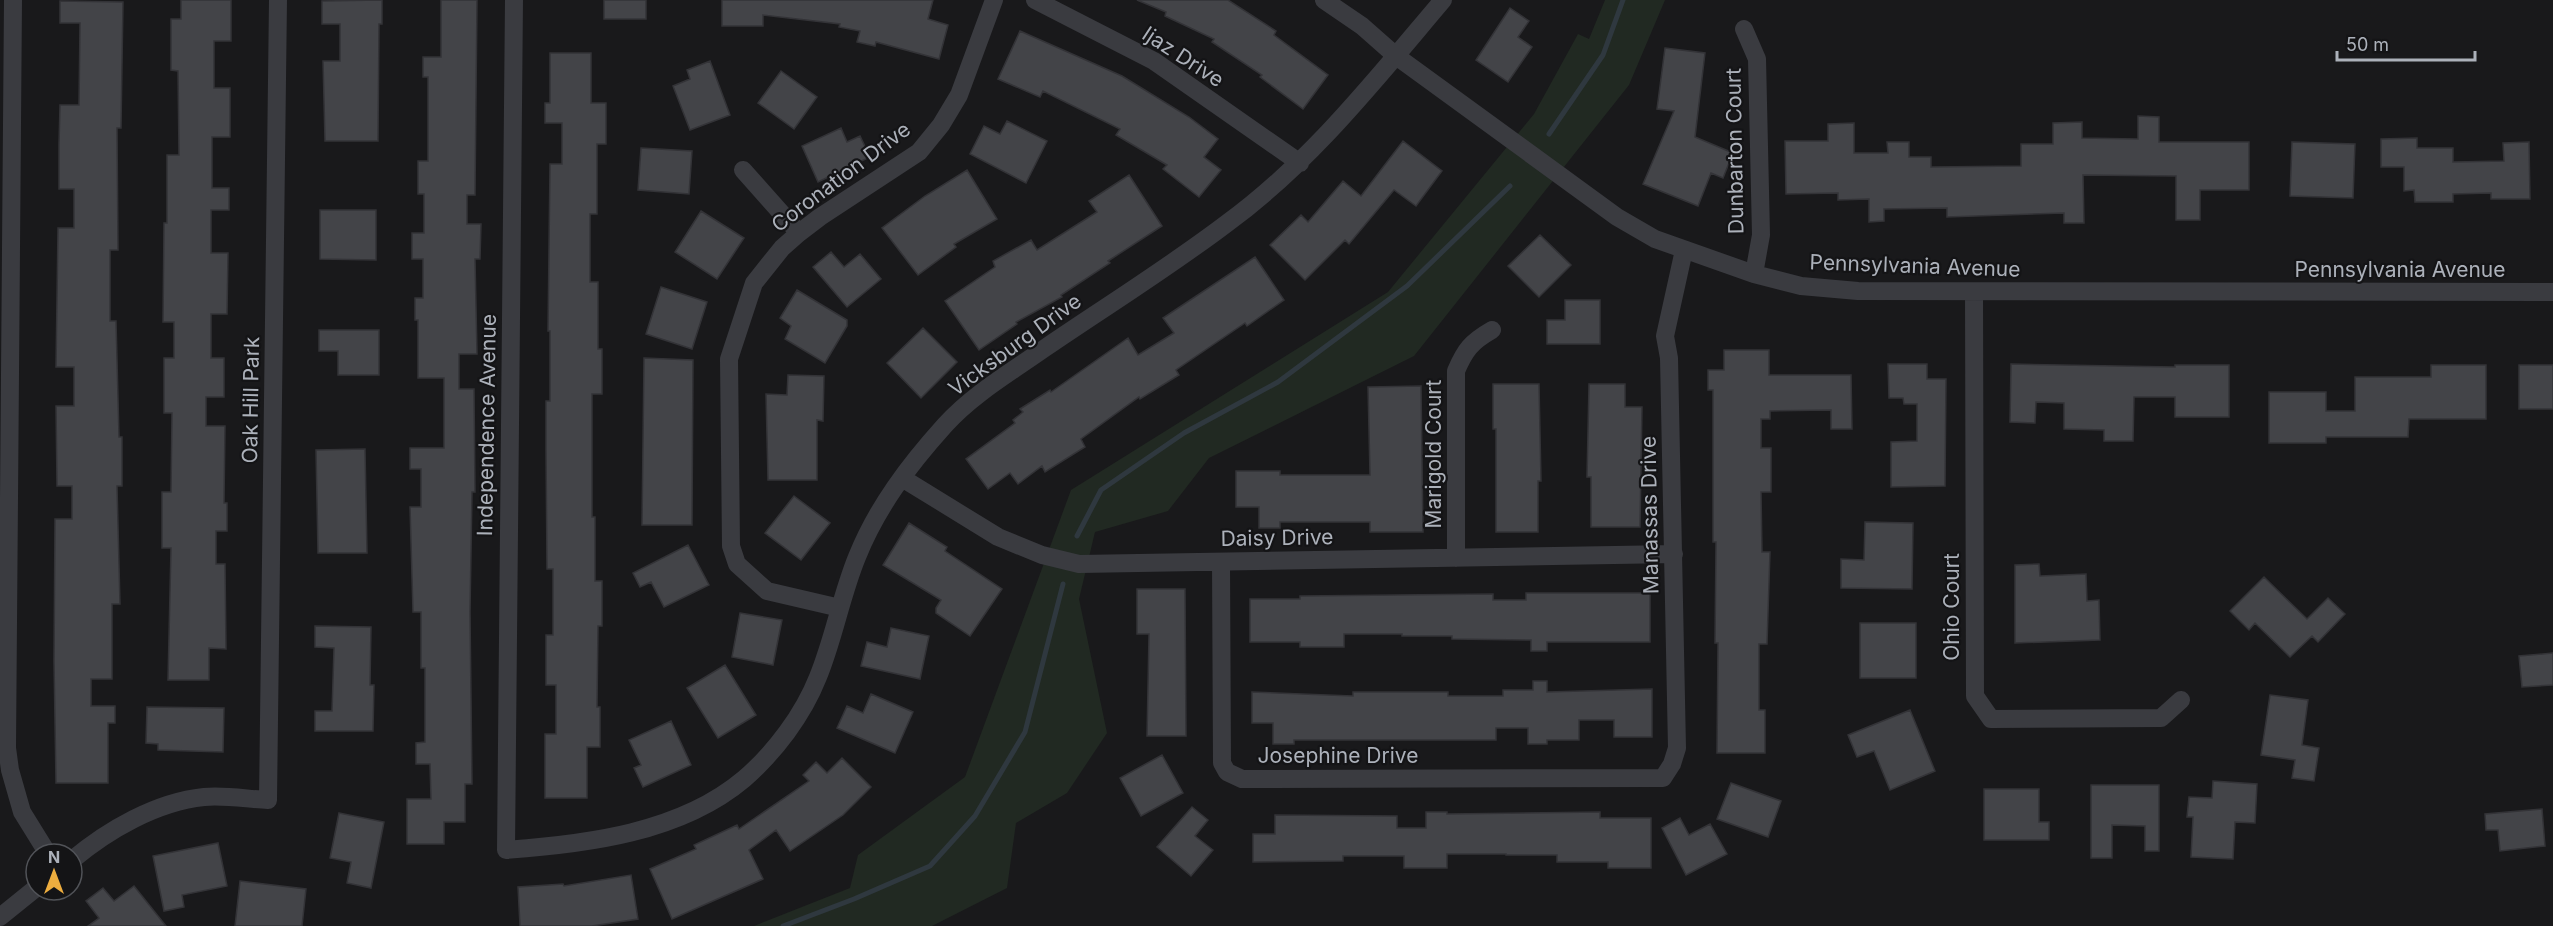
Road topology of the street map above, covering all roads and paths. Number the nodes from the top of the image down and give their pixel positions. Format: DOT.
graph roads {
  1 [pos="13,0"];
  2 [pos="278,0"];
  3 [pos="514,0"];
  4 [pos="994,0"];
  5 [pos="1035,0"];
  6 [pos="1324,0"];
  7 [pos="1443,0"];
  8 [pos="1744,29"];
  9 [pos="1396,56"];
  10 [pos="1300,163"];
  11 [pos="743,170"];
  12 [pos="800,233"];
  13 [pos="1684,250"];
  14 [pos="1754,274"];
  15 [pos="1974,292"];
  16 [pos="2553,292"];
  17 [pos="1492,330"];
  18 [pos="902,478"];
  19 [pos="1674,554"];
  20 [pos="1456,558"];
  21 [pos="1221,562"];
  22 [pos="840,608"];
  23 [pos="2181,700"];
  24 [pos="1663,778"];
  25 [pos="41,842"];
  26 [pos="84,850"];
  27 [pos="506,850"];
  28 [pos="24,898"];
  29 [pos="0,917"];
  1 -- 25 [label="street"];
  2 -- 26 [label="street, Oak Hill Park"];
  3 -- 27 [label="street, Independence Avenue"];
  4 -- 12 [label="street, Coronation Drive"];
  5 -- 10 [label="street, Ijaz Drive"];
  6 -- 9 [label="street, Pennsylvania Avenue"];
  7 -- 9 [label="street, Vicksburg Drive"];
  8 -- 14 [label="street, Dunbarton Court"];
  9 -- 10 [label="street, Vicksburg Drive"];
  9 -- 13 [label="street, Pennsylvania Avenue"];
  10 -- 18 [label="street, Vicksburg Drive"];
  11 -- 12 [label="street"];
  12 -- 22 [label="street, Coronation Drive"];
  13 -- 14 [label="street, Pennsylvania Avenue"];
  13 -- 19 [label="street, Manassas Drive"];
  14 -- 15 [label="street, Pennsylvania Avenue"];
  15 -- 16 [label="street, Pennsylvania Avenue"];
  15 -- 23 [label="street, Ohio Court"];
  17 -- 20 [label="street, Marigold Court"];
  18 -- 21 [label="street, Daisy Drive"];
  18 -- 22 [label="street, Vicksburg Drive"];
  19 -- 20 [label="street, Daisy Drive"];
  19 -- 24 [label="street, Manassas Drive"];
  20 -- 21 [label="street, Daisy Drive"];
  21 -- 24 [label="street, Josephine Drive"];
  22 -- 27 [label="street, Vicksburg Drive"];
  28 -- 29 [label="street"];
}
